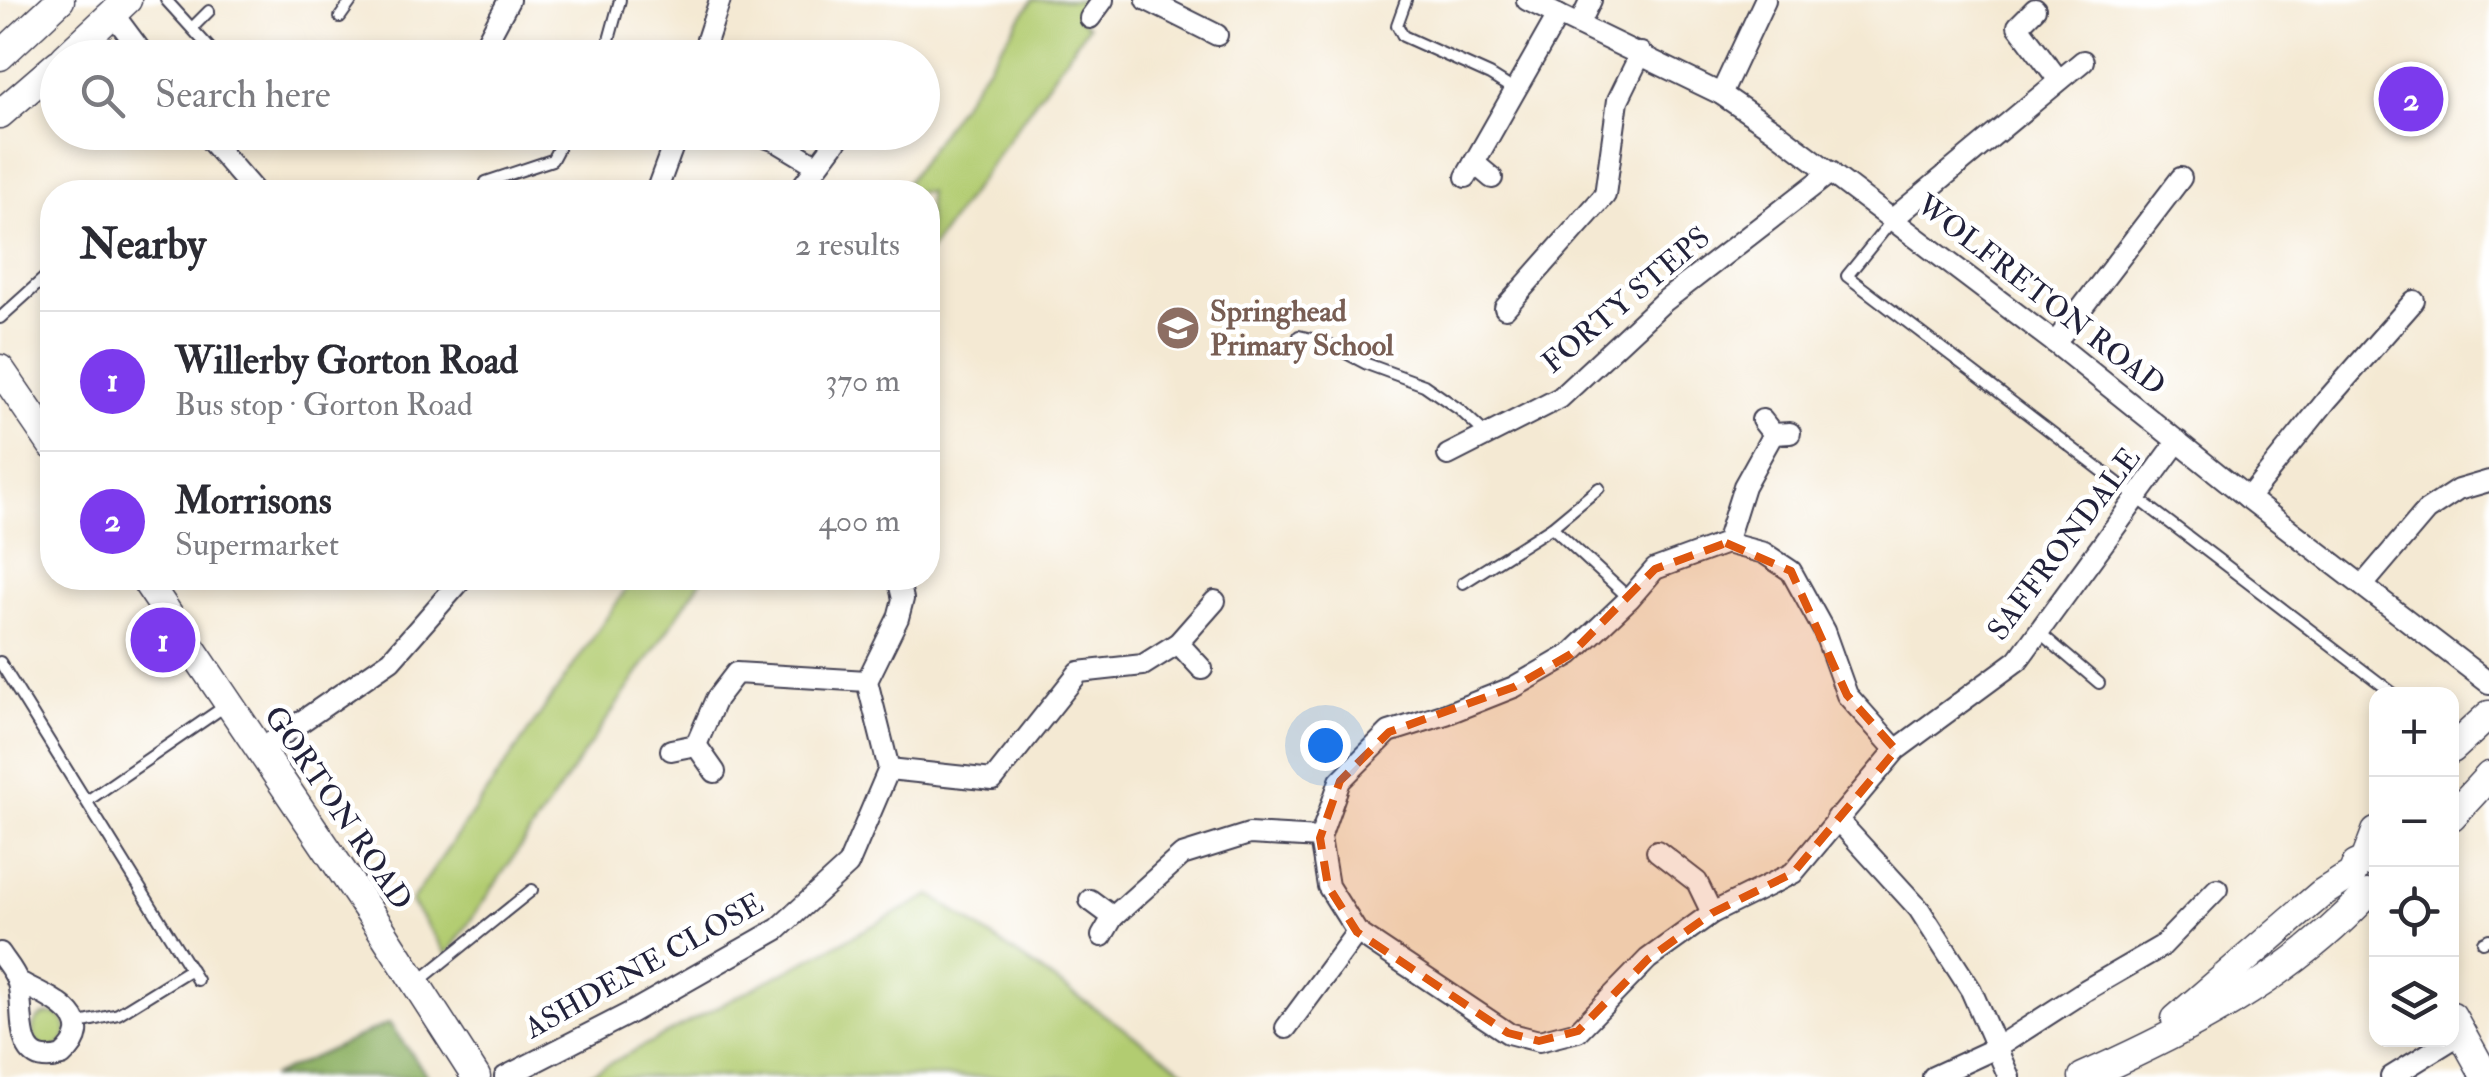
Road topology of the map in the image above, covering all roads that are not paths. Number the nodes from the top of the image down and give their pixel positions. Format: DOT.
graph roads {
  1 [pos="60,0"];
  2 [pos="166,0"];
  3 [pos="352,0"];
  4 [pos="509,0"];
  5 [pos="620,0"];
  6 [pos="720,0"];
  7 [pos="1102,0"];
  8 [pos="1147,0"];
  9 [pos="1406,0"];
  10 [pos="1527,0"];
  11 [pos="1591,0"];
  12 [pos="1766,0"];
  13 [pos="120,8"];
  14 [pos="2035,9"];
  15 [pos="210,11"];
  16 [pos="1558,15"];
  17 [pos="340,17"];
  18 [pos="1090,18"];
  19 [pos="193,26"];
  20 [pos="1579,26"];
  21 [pos="1218,35"];
  22 [pos="85,40"];
  23 [pos="137,40"];
  24 [pos="204,40"];
  25 [pos="488,40"];
  26 [pos="609,40"];
  27 [pos="707,40"];
  28 [pos="1640,53"];
  29 [pos="0,56"];
  30 [pos="2083,61"];
  31 [pos="2058,79"];
  32 [pos="40,80"];
  33 [pos="1515,91"];
  34 [pos="1720,94"];
  35 [pos="0,114"];
  36 [pos="219,150"];
  37 [pos="557,150"];
  38 [pos="671,150"];
  39 [pos="791,150"];
  40 [pos="828,150"];
  41 [pos="816,165"];
  42 [pos="1831,172"];
  43 [pos="1492,178"];
  44 [pos="2181,178"];
  45 [pos="245,180"];
  46 [pos="492,180"];
  47 [pos="660,180"];
  48 [pos="806,180"];
  49 [pos="1894,218"];
  50 [pos="40,282"];
  51 [pos="2414,301"];
  52 [pos="1504,308"];
  53 [pos="0,318"];
  54 [pos="1299,336"];
  55 [pos="2055,342"];
  56 [pos="0,369"];
  57 [pos="40,427"];
  58 [pos="1775,429"];
  59 [pos="1486,435"];
  60 [pos="2178,441"];
  61 [pos="1448,455"];
  62 [pos="2489,481"];
  63 [pos="1600,488"];
  64 [pos="2136,498"];
  65 [pos="2248,498"];
  66 [pos="1552,527"];
  67 [pos="1726,543"];
  68 [pos="1463,583"];
  69 [pos="2363,584"];
  70 [pos="152,590"];
  71 [pos="452,590"];
  72 [pos="901,590"];
  73 [pos="1630,598"];
  74 [pos="1215,601"];
  75 [pos="2039,632"];
  76 [pos="1178,643"];
  77 [pos="0,662"];
  78 [pos="1202,669"];
  79 [pos="867,682"];
  80 [pos="2099,683"];
  81 [pos="2489,683"];
  82 [pos="2385,687"];
  83 [pos="228,704"];
  84 [pos="2489,715"];
  85 [pos="2459,739"];
  86 [pos="696,746"];
  87 [pos="260,750"];
  88 [pos="670,750"];
  89 [pos="1896,750"];
  90 [pos="889,769"];
  91 [pos="715,772"];
  92 [pos="2489,776"];
  93 [pos="86,801"];
  94 [pos="2459,808"];
  95 [pos="1836,818"];
  96 [pos="1320,838"];
  97 [pos="1657,851"];
  98 [pos="2367,877"];
  99 [pos="2217,889"];
  100 [pos="532,890"];
  101 [pos="1090,900"];
  102 [pos="1712,912"];
  103 [pos="1113,917"];
  104 [pos="1356,932"];
  105 [pos="1102,936"];
  106 [pos="0,953"];
  107 [pos="17,980"];
  108 [pos="414,985"];
  109 [pos="76,1024"];
  110 [pos="2459,1029"];
  111 [pos="1282,1031"];
  112 [pos="2429,1047"];
  113 [pos="1996,1048"];
  114 [pos="476,1077"];
  115 [pos="505,1077"];
  116 [pos="1934,1077"];
  117 [pos="2009,1077"];
  118 [pos="2083,1077"];
  119 [pos="2391,1077"];
  120 [pos="2486,1077"];
  1 -- 29 [label="main road"];
  2 -- 19 [label="lane"];
  3 -- 17 [label="lane"];
  4 -- 25 [label="street"];
  5 -- 26 [label="lane"];
  6 -- 27 [label="street"];
  7 -- 18 [label="street"];
  8 -- 21 [label="street"];
  9 -- 33 [label="lane"];
  10 -- 16 [label="street, WOLFRETON ROAD"];
  11 -- 20 [label="street"];
  12 -- 34 [label="street"];
  13 -- 22 [label="main road"];
  13 -- 23 [label="street"];
  14 -- 31 [label="street"];
  15 -- 19 [label="lane"];
  16 -- 20 [label="street, WOLFRETON ROAD"];
  16 -- 33 [label="street"];
  19 -- 24 [label="lane"];
  20 -- 28 [label="street, WOLFRETON ROAD"];
  28 -- 34 [label="street, WOLFRETON ROAD"];
  28 -- 52 [label="street"];
  30 -- 31 [label="street"];
  31 -- 49 [label="street"];
  32 -- 35 [label="main road"];
  33 -- 43 [label="street"];
  34 -- 42 [label="street, WOLFRETON ROAD"];
  36 -- 45 [label="street"];
  37 -- 46 [label="lane"];
  38 -- 47 [label="street"];
  39 -- 41 [label="street"];
  40 -- 41 [label="street"];
  41 -- 48 [label="street"];
  42 -- 49 [label="street, WOLFRETON ROAD"];
  42 -- 59 [label="street, FORTY STEPS"];
  44 -- 55 [label="street"];
  49 -- 55 [label="street, WOLFRETON ROAD"];
  49 -- 64 [label="lane"];
  50 -- 53 [label="lane"];
  51 -- 65 [label="street"];
  54 -- 59 [label="lane"];
  55 -- 60 [label="street, WOLFRETON ROAD"];
  56 -- 57 [label="main road"];
  58 -- 67 [label="street"];
  59 -- 61 [label="street, FORTY STEPS"];
  60 -- 64 [label="street, SAFFRONDALE"];
  60 -- 65 [label="street, WOLFRETON ROAD"];
  62 -- 69 [label="street"];
  63 -- 66 [label="lane"];
  64 -- 75 [label="street, SAFFRONDALE"];
  64 -- 82 [label="lane"];
  65 -- 69 [label="street, WOLFRETON ROAD"];
  66 -- 68 [label="lane"];
  66 -- 73 [label="lane"];
  67 -- 73 [label="street, SAFFRONDALE"];
  67 -- 89 [label="street"];
  69 -- 81 [label="street, WOLFRETON ROAD"];
  70 -- 83 [label="main road, GORTON ROAD"];
  71 -- 87 [label="street"];
  72 -- 79 [label="street"];
  73 -- 96 [label="street, SAFFRONDALE"];
  74 -- 76 [label="street"];
  75 -- 80 [label="lane"];
  75 -- 89 [label="street, SAFFRONDALE"];
  76 -- 78 [label="street"];
  76 -- 90 [label="street"];
  77 -- 93 [label="lane"];
  79 -- 86 [label="street"];
  79 -- 90 [label="street"];
  83 -- 87 [label="main road, GORTON ROAD"];
  83 -- 93 [label="lane"];
  84 -- 85 [label="main road"];
  86 -- 88 [label="street"];
  86 -- 91 [label="street"];
  87 -- 108 [label="main road, GORTON ROAD"];
  89 -- 95 [label="street, SAFFRONDALE"];
  90 -- 115 [label="street, ASHDENE CLOSE"];
  92 -- 94 [label="main road"];
  93 -- 109 [label="lane"];
  95 -- 102 [label="street, SAFFRONDALE"];
  95 -- 113 [label="street"];
  96 -- 103 [label="street"];
  96 -- 104 [label="street, SAFFRONDALE"];
  97 -- 102 [label="street"];
  98 -- 118 [label="main road"];
  99 -- 113 [label="street"];
  100 -- 108 [label="lane"];
  101 -- 103 [label="street"];
  102 -- 104 [label="street, SAFFRONDALE"];
  103 -- 105 [label="street"];
  104 -- 111 [label="street"];
  106 -- 107 [label="street"];
  107 -- 109 [label="street"];
  107 -- 109 [label="street"];
  108 -- 114 [label="main road, GORTON ROAD"];
  110 -- 120 [label="main road"];
  112 -- 119 [label="street"];
  113 -- 116 [label="street"];
  113 -- 117 [label="street"];
}
